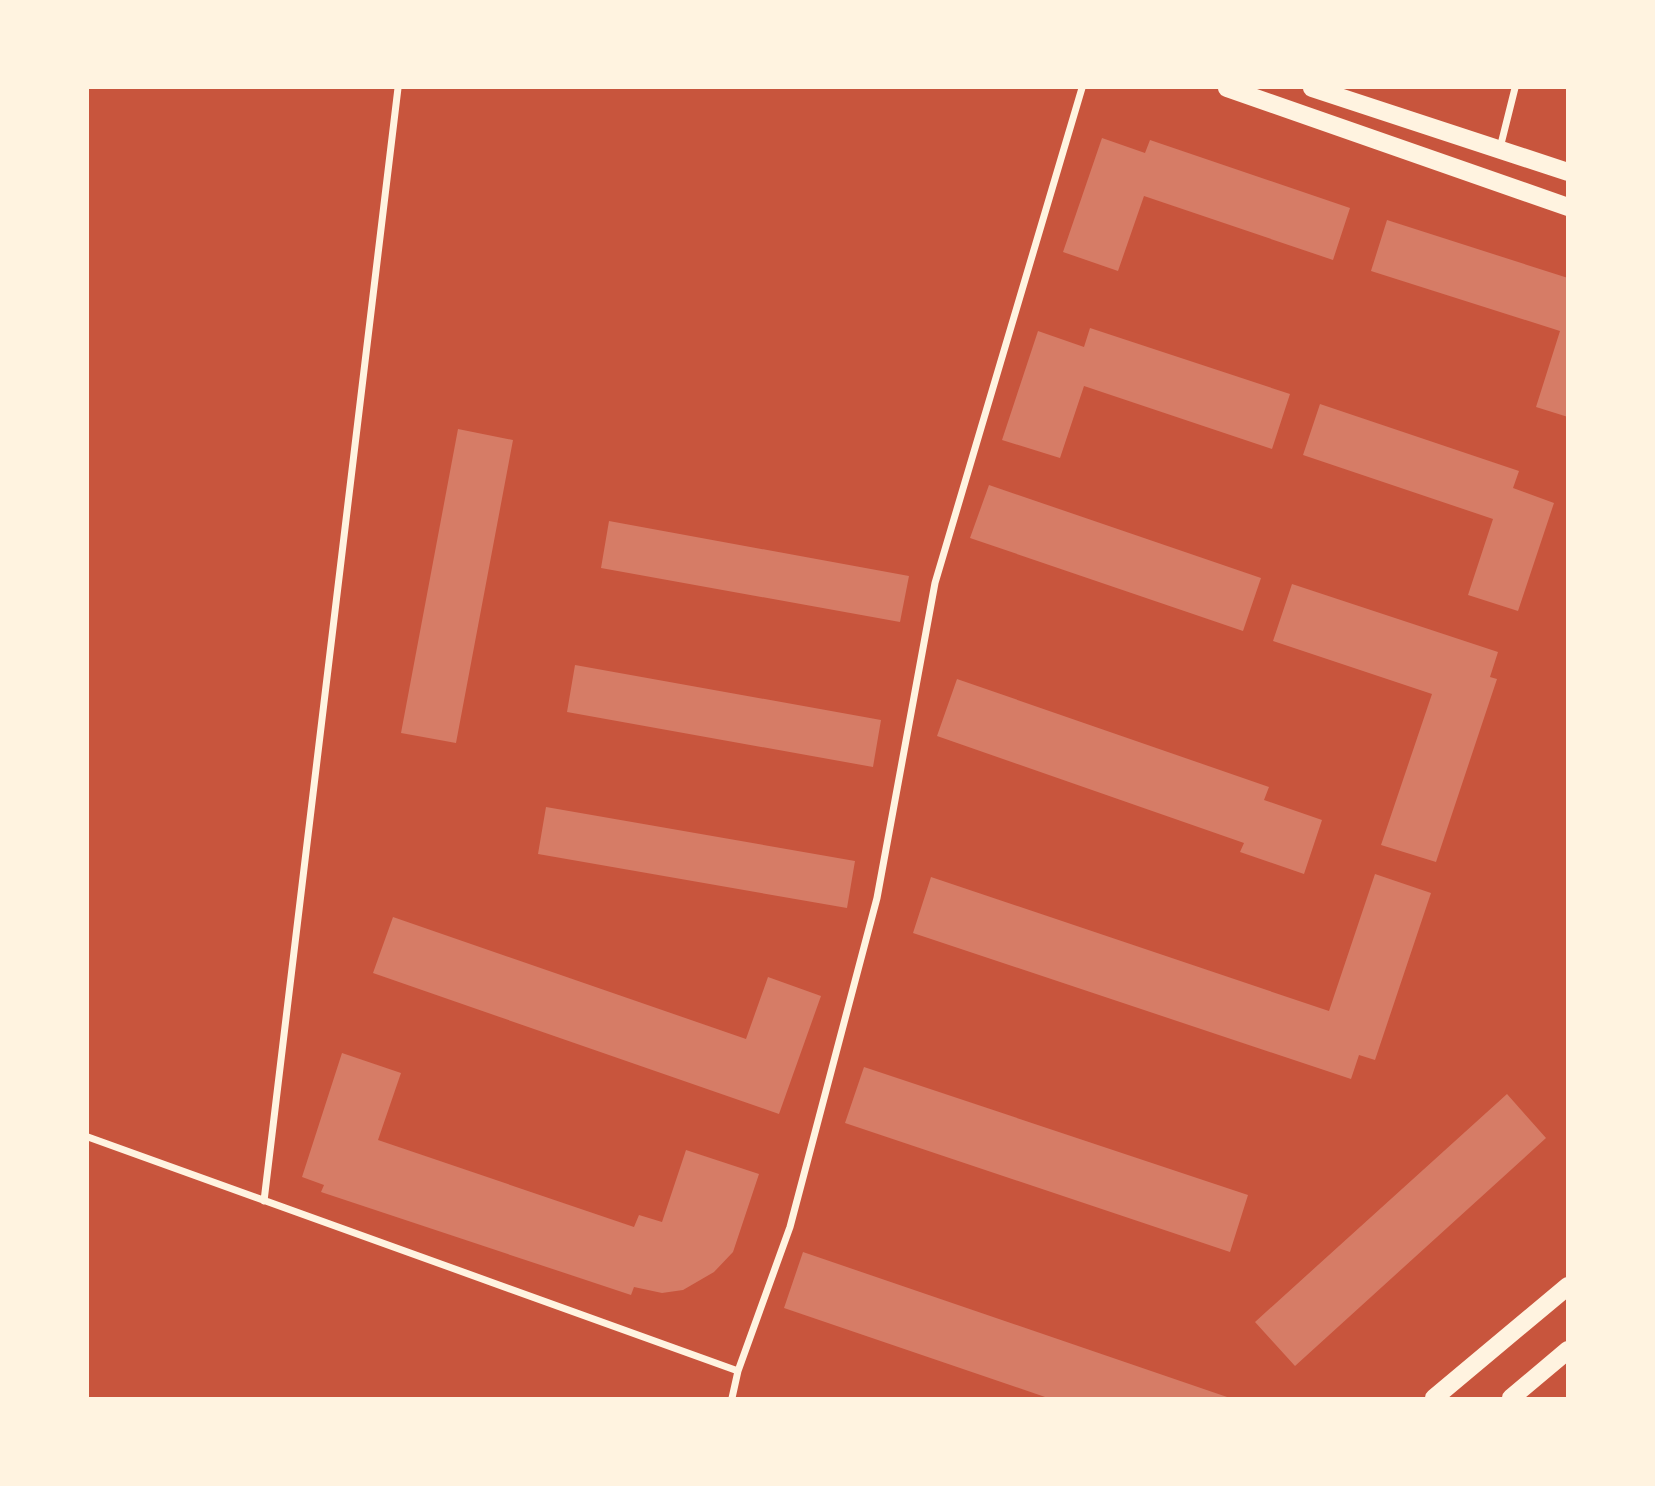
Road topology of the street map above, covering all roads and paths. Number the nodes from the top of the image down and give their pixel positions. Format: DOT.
graph roads {
  1 [pos="398,88"];
  2 [pos="1082,88"];
  3 [pos="1227,88"];
  4 [pos="1312,88"];
  5 [pos="1515,88"];
  6 [pos="1500,149"];
  7 [pos="1567,172"];
  8 [pos="1567,207"];
  9 [pos="88,1137"];
  10 [pos="264,1201"];
  11 [pos="1567,1286"];
  12 [pos="1567,1350"];
  13 [pos="738,1371"];
  14 [pos="732,1398"];
  15 [pos="1434,1398"];
  16 [pos="1511,1398"];
  1 -- 10 [label="street"];
  2 -- 13 [label="street"];
  3 -- 8 [label="main road"];
  4 -- 6 [label="main road"];
  5 -- 6 [label="street"];
  6 -- 7 [label="main road"];
  9 -- 10 [label="street"];
  10 -- 13 [label="street"];
  11 -- 15 [label="main road"];
  12 -- 16 [label="main road"];
  13 -- 14 [label="street"];
}
